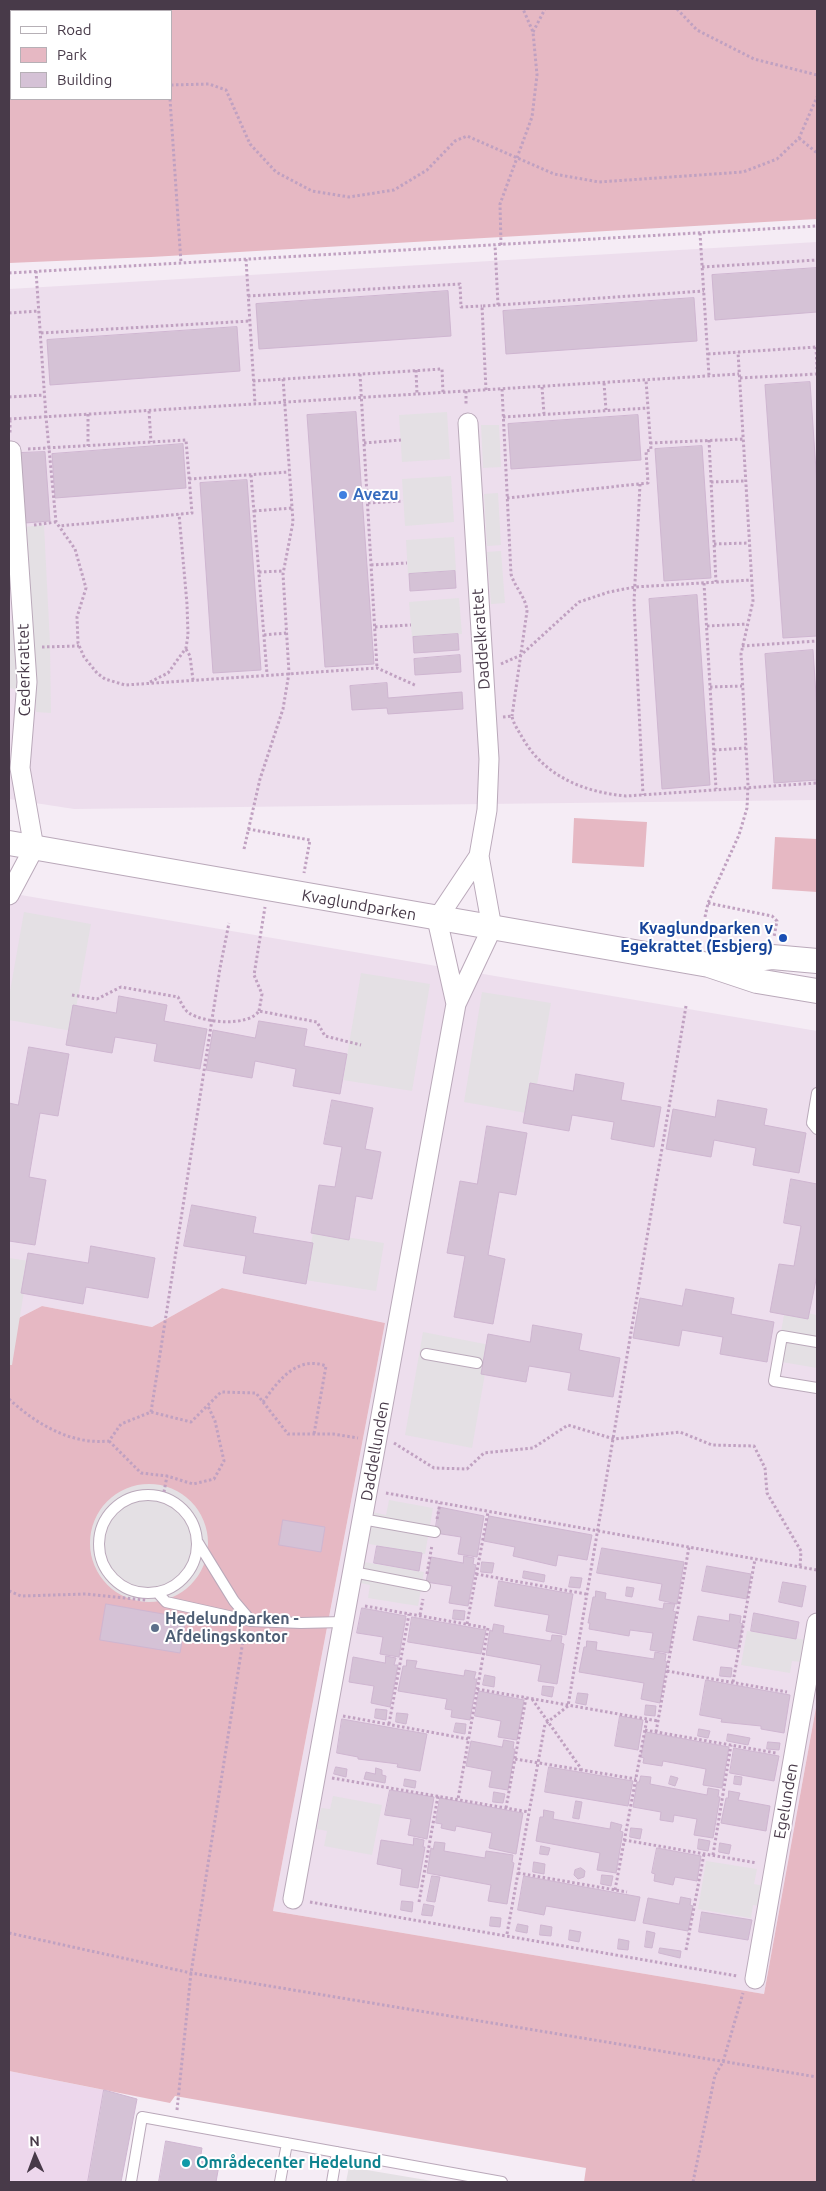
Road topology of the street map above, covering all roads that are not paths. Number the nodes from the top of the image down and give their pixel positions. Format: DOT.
graph roads {
  1 [pos="468,423"];
  2 [pos="16,450"];
  3 [pos="20,768"];
  4 [pos="9,788"];
  5 [pos="9,843"];
  6 [pos="34,848"];
  7 [pos="480,856"];
  8 [pos="9,895"];
  9 [pos="437,919"];
  10 [pos="492,928"];
  11 [pos="817,961"];
  12 [pos="709,965"];
  13 [pos="817,991"];
  14 [pos="456,1004"];
  15 [pos="817,1093"];
  16 [pos="816,1125"];
  17 [pos="817,1342"];
  18 [pos="426,1354"];
  19 [pos="477,1363"];
  20 [pos="817,1388"];
  21 [pos="362,1519"];
  22 [pos="435,1532"];
  23 [pos="197,1541"];
  24 [pos="353,1572"];
  25 [pos="425,1586"];
  26 [pos="157,1592"];
  27 [pos="251,1620"];
  28 [pos="344,1622"];
  29 [pos="817,1623"];
  30 [pos="293,1899"];
  31 [pos="750,1984"];
  32 [pos="287,2143"];
  33 [pos="337,2152"];
  34 [pos="131,2182"];
  35 [pos="280,2182"];
  36 [pos="332,2182"];
  37 [pos="502,2182"];
  1 -- 7 [label="street, Daddelkrattet"];
  2 -- 3 [label="street, Cederkrattet"];
  3 -- 4 [label="street, Cederkrattet"];
  3 -- 6 [label="street, Cederkrattet"];
  5 -- 6 [label="street, Kvaglundparken"];
  6 -- 8 [label="street"];
  6 -- 9 [label="street, Kvaglundparken"];
  7 -- 9 [label="street, Daddelkrattet"];
  7 -- 10 [label="street, Daddelkrattet"];
  9 -- 10 [label="street, Kvaglundparken"];
  9 -- 14 [label="street, Daddellunden"];
  10 -- 12 [label="street, Kvaglundparken"];
  10 -- 14 [label="street, Daddellunden"];
  11 -- 12 [label="street, Kvaglundparken"];
  12 -- 13 [label="street, Kvaglundparken"];
  14 -- 21 [label="street, Daddellunden"];
  15 -- 16 [label="lane"];
  17 -- 20 [label="lane"];
  18 -- 19 [label="lane"];
  21 -- 22 [label="lane"];
  21 -- 24 [label="street, Daddellunden"];
  23 -- 26 [label="lane"];
  23 -- 26 [label="lane"];
  23 -- 27 [label="lane"];
  24 -- 25 [label="lane"];
  24 -- 28 [label="street, Daddellunden"];
  26 -- 27 [label="lane"];
  27 -- 28 [label="lane"];
  28 -- 30 [label="street, Daddellunden"];
  29 -- 31 [label="street, Egelunden"];
  32 -- 33 [label="lane"];
  32 -- 34 [label="lane"];
  32 -- 35 [label="lane"];
  33 -- 36 [label="lane"];
  33 -- 37 [label="lane"];
}
